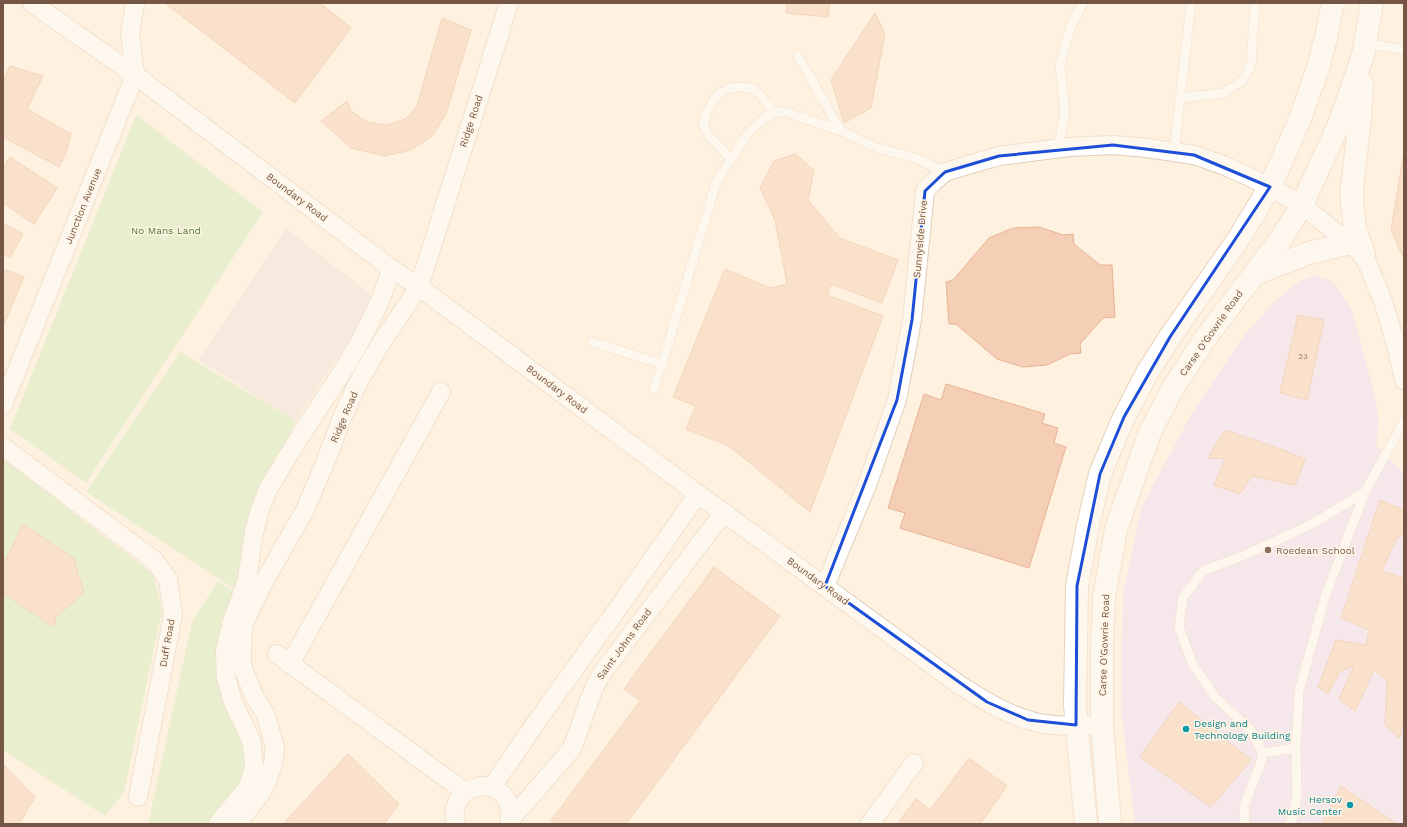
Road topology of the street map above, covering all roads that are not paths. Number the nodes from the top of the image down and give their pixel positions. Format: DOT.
graph roads {
  1 [pos="32,3"];
  2 [pos="135,3"];
  3 [pos="509,3"];
  4 [pos="1083,3"];
  5 [pos="1191,3"];
  6 [pos="1255,3"];
  7 [pos="1333,3"];
  8 [pos="1372,3"];
  9 [pos="1364,49"];
  10 [pos="1404,50"];
  11 [pos="798,56"];
  12 [pos="135,75"];
  13 [pos="1180,98"];
  14 [pos="775,112"];
  15 [pos="840,131"];
  16 [pos="1058,149"];
  17 [pos="1174,152"];
  18 [pos="731,159"];
  19 [pos="945,172"];
  20 [pos="1270,187"];
  21 [pos="1302,205"];
  22 [pos="1357,249"];
  23 [pos="392,269"];
  24 [pos="1252,275"];
  25 [pos="419,287"];
  26 [pos="592,342"];
  27 [pos="662,364"];
  28 [pos="1404,380"];
  29 [pos="654,388"];
  30 [pos="441,392"];
  31 [pos="3,405"];
  32 [pos="1404,421"];
  33 [pos="3,447"];
  34 [pos="1365,492"];
  35 [pos="698,494"];
  36 [pos="724,512"];
  37 [pos="825,586"];
  38 [pos="1076,725"];
  39 [pos="1102,725"];
  40 [pos="1296,748"];
  41 [pos="1264,753"];
  42 [pos="914,763"];
  43 [pos="492,787"];
  44 [pos="465,792"];
  45 [pos="138,798"];
  46 [pos="510,822"];
  47 [pos="218,824"];
  48 [pos="237,824"];
  49 [pos="456,824"];
  50 [pos="870,824"];
  51 [pos="1086,824"];
  52 [pos="1110,824"];
  53 [pos="1245,824"];
  54 [pos="1290,824"];
  1 -- 12 [label="street, Boundary Road"];
  2 -- 12 [label="street, Junction Avenue"];
  3 -- 25 [label="street, Ridge Road"];
  4 -- 16 [label="lane"];
  5 -- 13 [label="lane"];
  6 -- 13 [label="lane"];
  7 -- 20 [label="main road"];
  8 -- 9 [label="main road, Carse O'Gowrie Road"];
  9 -- 10 [label="lane"];
  9 -- 21 [label="main road, Carse O'Gowrie Road"];
  9 -- 22 [label="main road"];
  11 -- 15 [label="lane"];
  12 -- 23 [label="street, Boundary Road"];
  12 -- 31 [label="street, Junction Avenue"];
  13 -- 17 [label="lane"];
  14 -- 15 [label="lane"];
  14 -- 18 [label="lane"];
  14 -- 18 [label="lane"];
  15 -- 19 [label="lane"];
  16 -- 17 [label="street, Sunnyside Drive"];
  16 -- 19 [label="street, Sunnyside Drive"];
  17 -- 20 [label="street, Sunnyside Drive"];
  18 -- 27 [label="lane"];
  19 -- 37 [label="street, Sunnyside Drive"];
  20 -- 21 [label="street, Sunnyside Drive"];
  20 -- 38 [label="main road"];
  21 -- 22 [label="street, Sunnyside Drive"];
  21 -- 24 [label="main road, Carse O'Gowrie Road"];
  22 -- 24 [label="main road"];
  22 -- 28 [label="street"];
  23 -- 25 [label="street, Boundary Road"];
  23 -- 47 [label="street"];
  24 -- 39 [label="main road, Carse O'Gowrie Road"];
  25 -- 35 [label="street, Boundary Road"];
  25 -- 48 [label="street, Ridge Road"];
  26 -- 27 [label="lane"];
  27 -- 29 [label="lane"];
  30 -- 44 [label="street"];
  32 -- 34 [label="lane"];
  33 -- 45 [label="street, Duff Road"];
  34 -- 40 [label="lane"];
  34 -- 41 [label="lane"];
  35 -- 36 [label="street, Boundary Road"];
  35 -- 43 [label="street"];
  36 -- 37 [label="street, Boundary Road"];
  36 -- 46 [label="street, Saint Johns Road"];
  37 -- 38 [label="street, Boundary Road"];
  38 -- 39 [label="street, Boundary Road"];
  38 -- 51 [label="main road"];
  39 -- 52 [label="main road, Carse O'Gowrie Road"];
  40 -- 41 [label="lane"];
  40 -- 54 [label="lane"];
  41 -- 53 [label="lane"];
  42 -- 50 [label="street"];
  43 -- 44 [label="street"];
  43 -- 46 [label="street"];
  44 -- 49 [label="street"];
}
